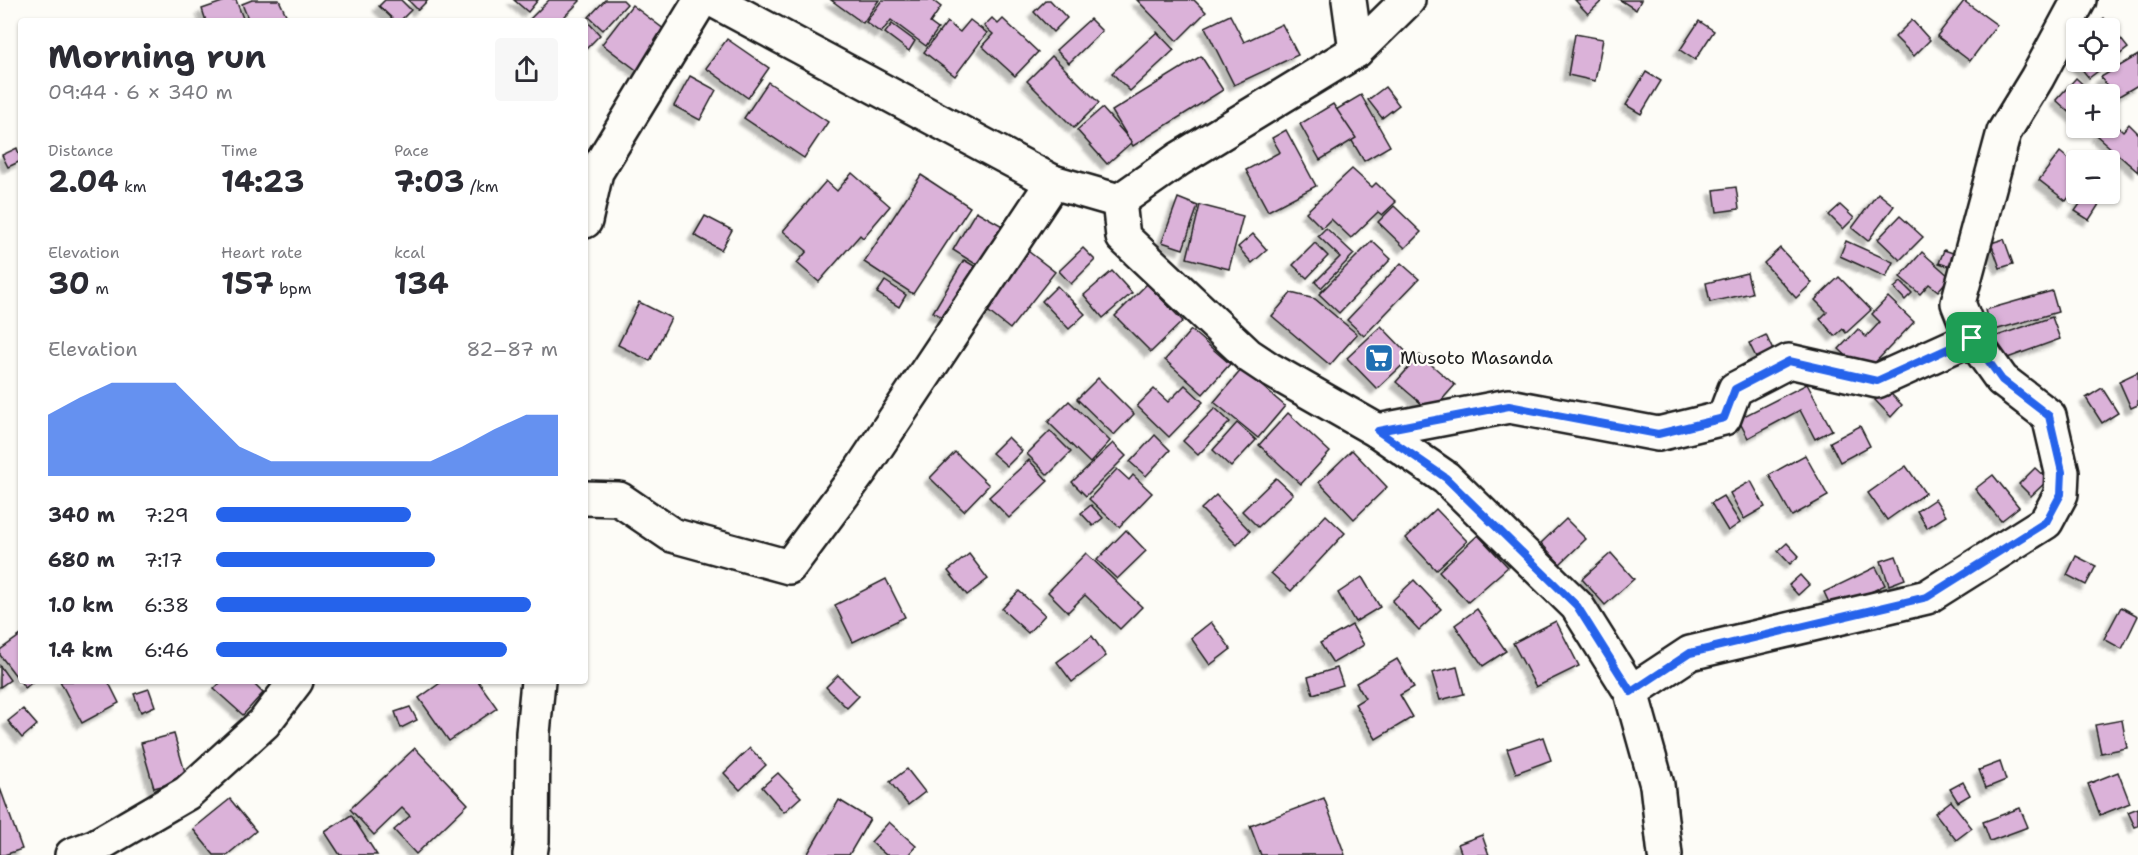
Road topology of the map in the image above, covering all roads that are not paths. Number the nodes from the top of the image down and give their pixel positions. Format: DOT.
graph roads {
  1 [pos="701,0"];
  2 [pos="713,0"];
  3 [pos="1348,0"];
  4 [pos="1408,0"];
  5 [pos="2079,0"];
  6 [pos="1356,51"];
  7 [pos="1053,182"];
  8 [pos="1119,201"];
  9 [pos="588,208"];
  10 [pos="1972,338"];
  11 [pos="1378,431"];
  12 [pos="588,498"];
  13 [pos="294,684"];
  14 [pos="538,684"];
  15 [pos="1631,692"];
  16 [pos="72,855"];
  17 [pos="530,855"];
  18 [pos="1665,855"];
  1 -- 9 [label="street"];
  2 -- 7 [label="street"];
  3 -- 6 [label="street"];
  4 -- 6 [label="street"];
  5 -- 10 [label="street"];
  6 -- 8 [label="street"];
  7 -- 8 [label="street"];
  7 -- 12 [label="street"];
  8 -- 11 [label="street"];
  10 -- 11 [label="street"];
  10 -- 15 [label="street"];
  11 -- 15 [label="street"];
  13 -- 16 [label="street"];
  14 -- 17 [label="street"];
  15 -- 18 [label="street"];
}
